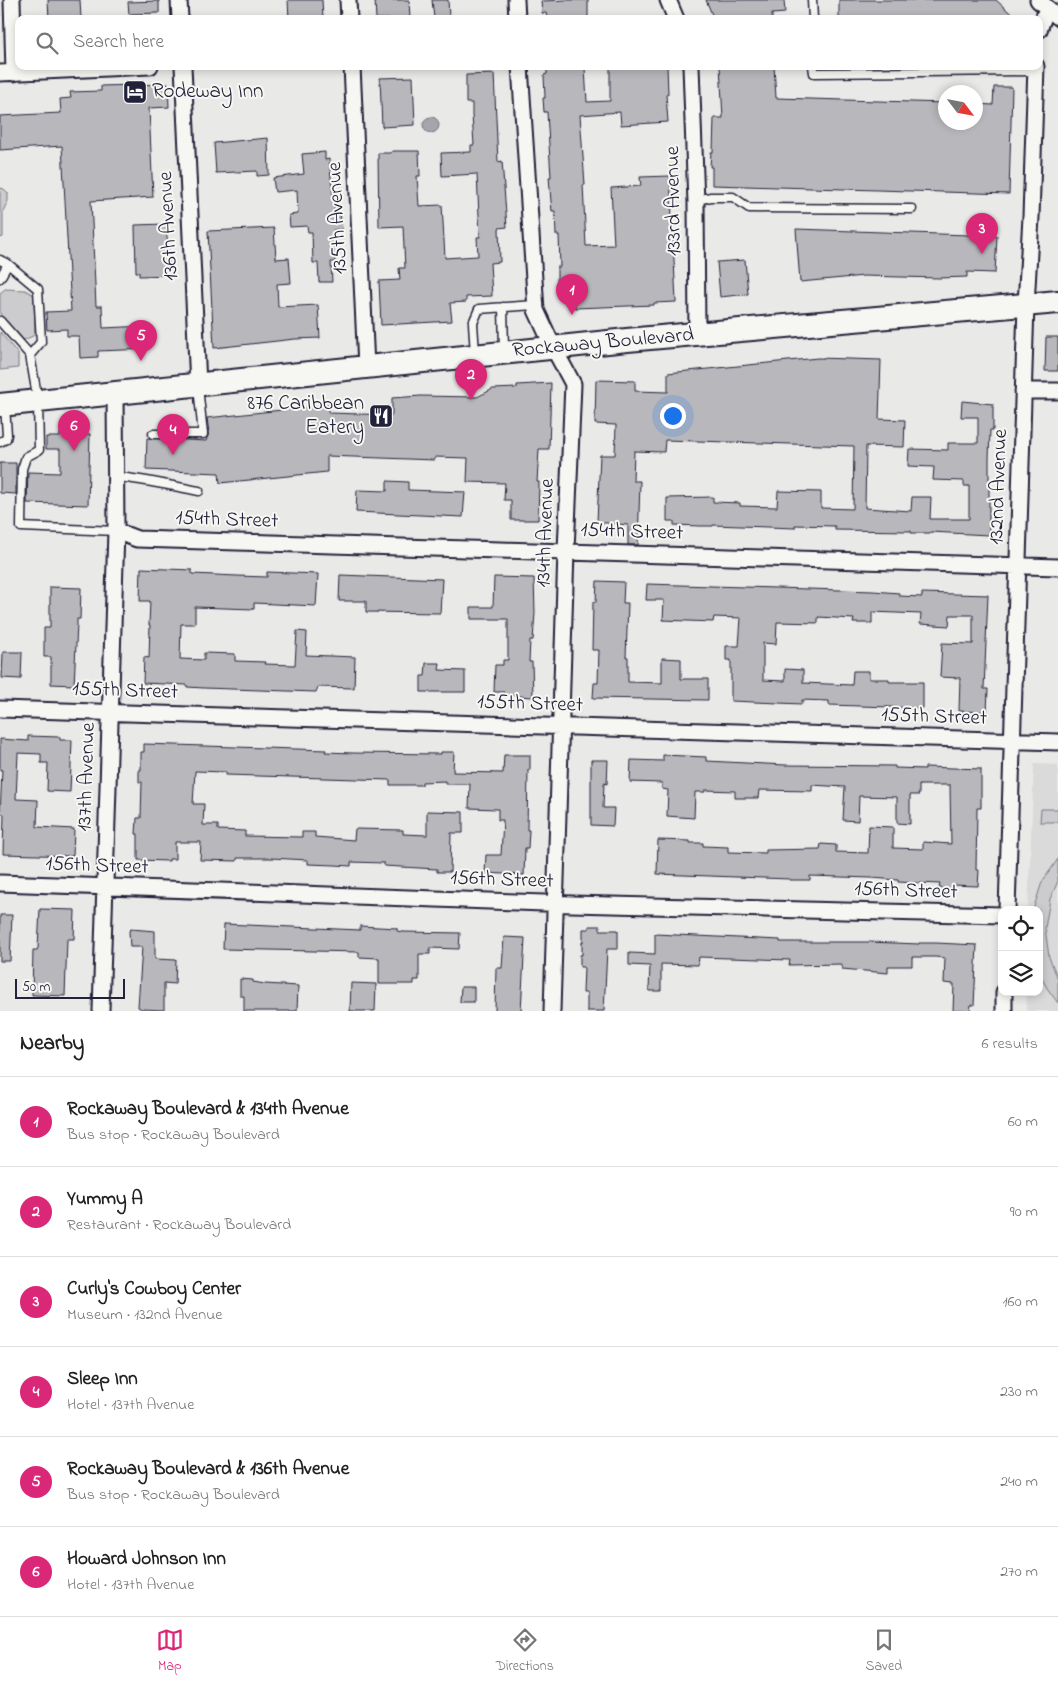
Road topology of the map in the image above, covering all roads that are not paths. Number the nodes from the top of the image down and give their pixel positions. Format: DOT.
graph roads {
  1 [pos="12,0"];
  2 [pos="179,0"];
  3 [pos="348,0"];
  4 [pos="516,0"];
  5 [pos="668,0"];
  6 [pos="812,0"];
  7 [pos="1048,8"];
  8 [pos="180,15"];
  9 [pos="349,15"];
  10 [pos="517,15"];
  11 [pos="674,15"];
  12 [pos="813,15"];
  13 [pos="1043,20"];
  14 [pos="54,70"];
  15 [pos="183,70"];
  16 [pos="352,70"];
  17 [pos="520,70"];
  18 [pos="692,70"];
  19 [pos="814,70"];
  20 [pos="980,70"];
  21 [pos="1035,70"];
  22 [pos="7,73"];
  23 [pos="696,200"];
  24 [pos="912,209"];
  25 [pos="4,262"];
  26 [pos="0,278"];
  27 [pos="1058,302"];
  28 [pos="535,305"];
  29 [pos="1026,305"];
  30 [pos="503,307"];
  31 [pos="0,320"];
  32 [pos="697,334"];
  33 [pos="553,347"];
  34 [pos="504,352"];
  35 [pos="30,355"];
  36 [pos="475,356"];
  37 [pos="366,367"];
  38 [pos="198,385"];
  39 [pos="1024,391"];
  40 [pos="1058,392"];
  41 [pos="115,393"];
  42 [pos="38,401"];
  43 [pos="3,405"];
  44 [pos="153,434"];
  45 [pos="0,442"];
  46 [pos="116,477"];
  47 [pos="199,491"];
  48 [pos="116,531"];
  49 [pos="566,551"];
  50 [pos="1018,566"];
  51 [pos="1058,567"];
  52 [pos="0,709"];
  53 [pos="110,712"];
  54 [pos="561,726"];
  55 [pos="1012,740"];
  56 [pos="1058,742"];
  57 [pos="0,883"];
  58 [pos="105,887"];
  59 [pos="555,903"];
  60 [pos="1007,906"];
  61 [pos="998,915"];
  62 [pos="1004,996"];
  63 [pos="101,1011"];
  64 [pos="552,1011"];
  65 [pos="1004,1011"];
  1 -- 22 [label="street"];
  2 -- 8 [label="street"];
  3 -- 9 [label="street"];
  4 -- 10 [label="street"];
  5 -- 11 [label="street"];
  6 -- 12 [label="lane"];
  7 -- 13 [label="street"];
  14 -- 22 [label="street"];
  15 -- 38 [label="street, 136th Avenue"];
  16 -- 37 [label="street, 135th Avenue"];
  17 -- 28 [label="street, 134th Avenue"];
  18 -- 23 [label="street, 133rd Avenue"];
  19 -- 20 [label="lane"];
  21 -- 29 [label="street, 132nd Avenue"];
  23 -- 24 [label="lane"];
  23 -- 32 [label="street, 133rd Avenue"];
  25 -- 26 [label="lane"];
  25 -- 35 [label="lane"];
  27 -- 29 [label="main road, Rockaway Boulevard"];
  28 -- 30 [label="lane"];
  28 -- 33 [label="street, 134th Avenue"];
  29 -- 32 [label="main road, Rockaway Boulevard"];
  29 -- 39 [label="street, 132nd Avenue"];
  30 -- 34 [label="lane"];
  30 -- 36 [label="lane"];
  31 -- 35 [label="lane"];
  32 -- 33 [label="main road, Rockaway Boulevard"];
  33 -- 34 [label="main road, Rockaway Boulevard"];
  33 -- 49 [label="street, 134th Avenue"];
  34 -- 36 [label="main road, Rockaway Boulevard"];
  35 -- 42 [label="lane"];
  36 -- 37 [label="main road, Rockaway Boulevard"];
  37 -- 38 [label="main road, Rockaway Boulevard"];
  38 -- 41 [label="main road, Rockaway Boulevard"];
  38 -- 44 [label="lane"];
  39 -- 40 [label="street"];
  39 -- 50 [label="street, 132nd Avenue"];
  41 -- 42 [label="main road, Rockaway Boulevard"];
  41 -- 46 [label="street, 137th Avenue"];
  42 -- 43 [label="main road, Rockaway Boulevard"];
  42 -- 48 [label="lane"];
  43 -- 45 [label="lane"];
  46 -- 47 [label="lane"];
  46 -- 48 [label="street, 137th Avenue"];
  48 -- 49 [label="street, 154th Street"];
  48 -- 53 [label="street, 137th Avenue"];
  49 -- 50 [label="street, 154th Street"];
  49 -- 54 [label="street, 134th Avenue"];
  50 -- 51 [label="street, 154th Street"];
  50 -- 55 [label="street, 132nd Avenue"];
  52 -- 53 [label="street, 155th Street"];
  53 -- 54 [label="street, 155th Street"];
  53 -- 58 [label="street, 137th Avenue"];
  54 -- 55 [label="street, 155th Street"];
  54 -- 59 [label="street, 134th Avenue"];
  55 -- 56 [label="street, 155th Street"];
  55 -- 60 [label="street, 132nd Avenue"];
  57 -- 58 [label="street, 156th Street"];
  58 -- 59 [label="street, 156th Street"];
  58 -- 63 [label="street, 137th Avenue"];
  59 -- 61 [label="street, 156th Street"];
  59 -- 64 [label="street, 134th Avenue"];
  62 -- 65 [label="street"];
}
